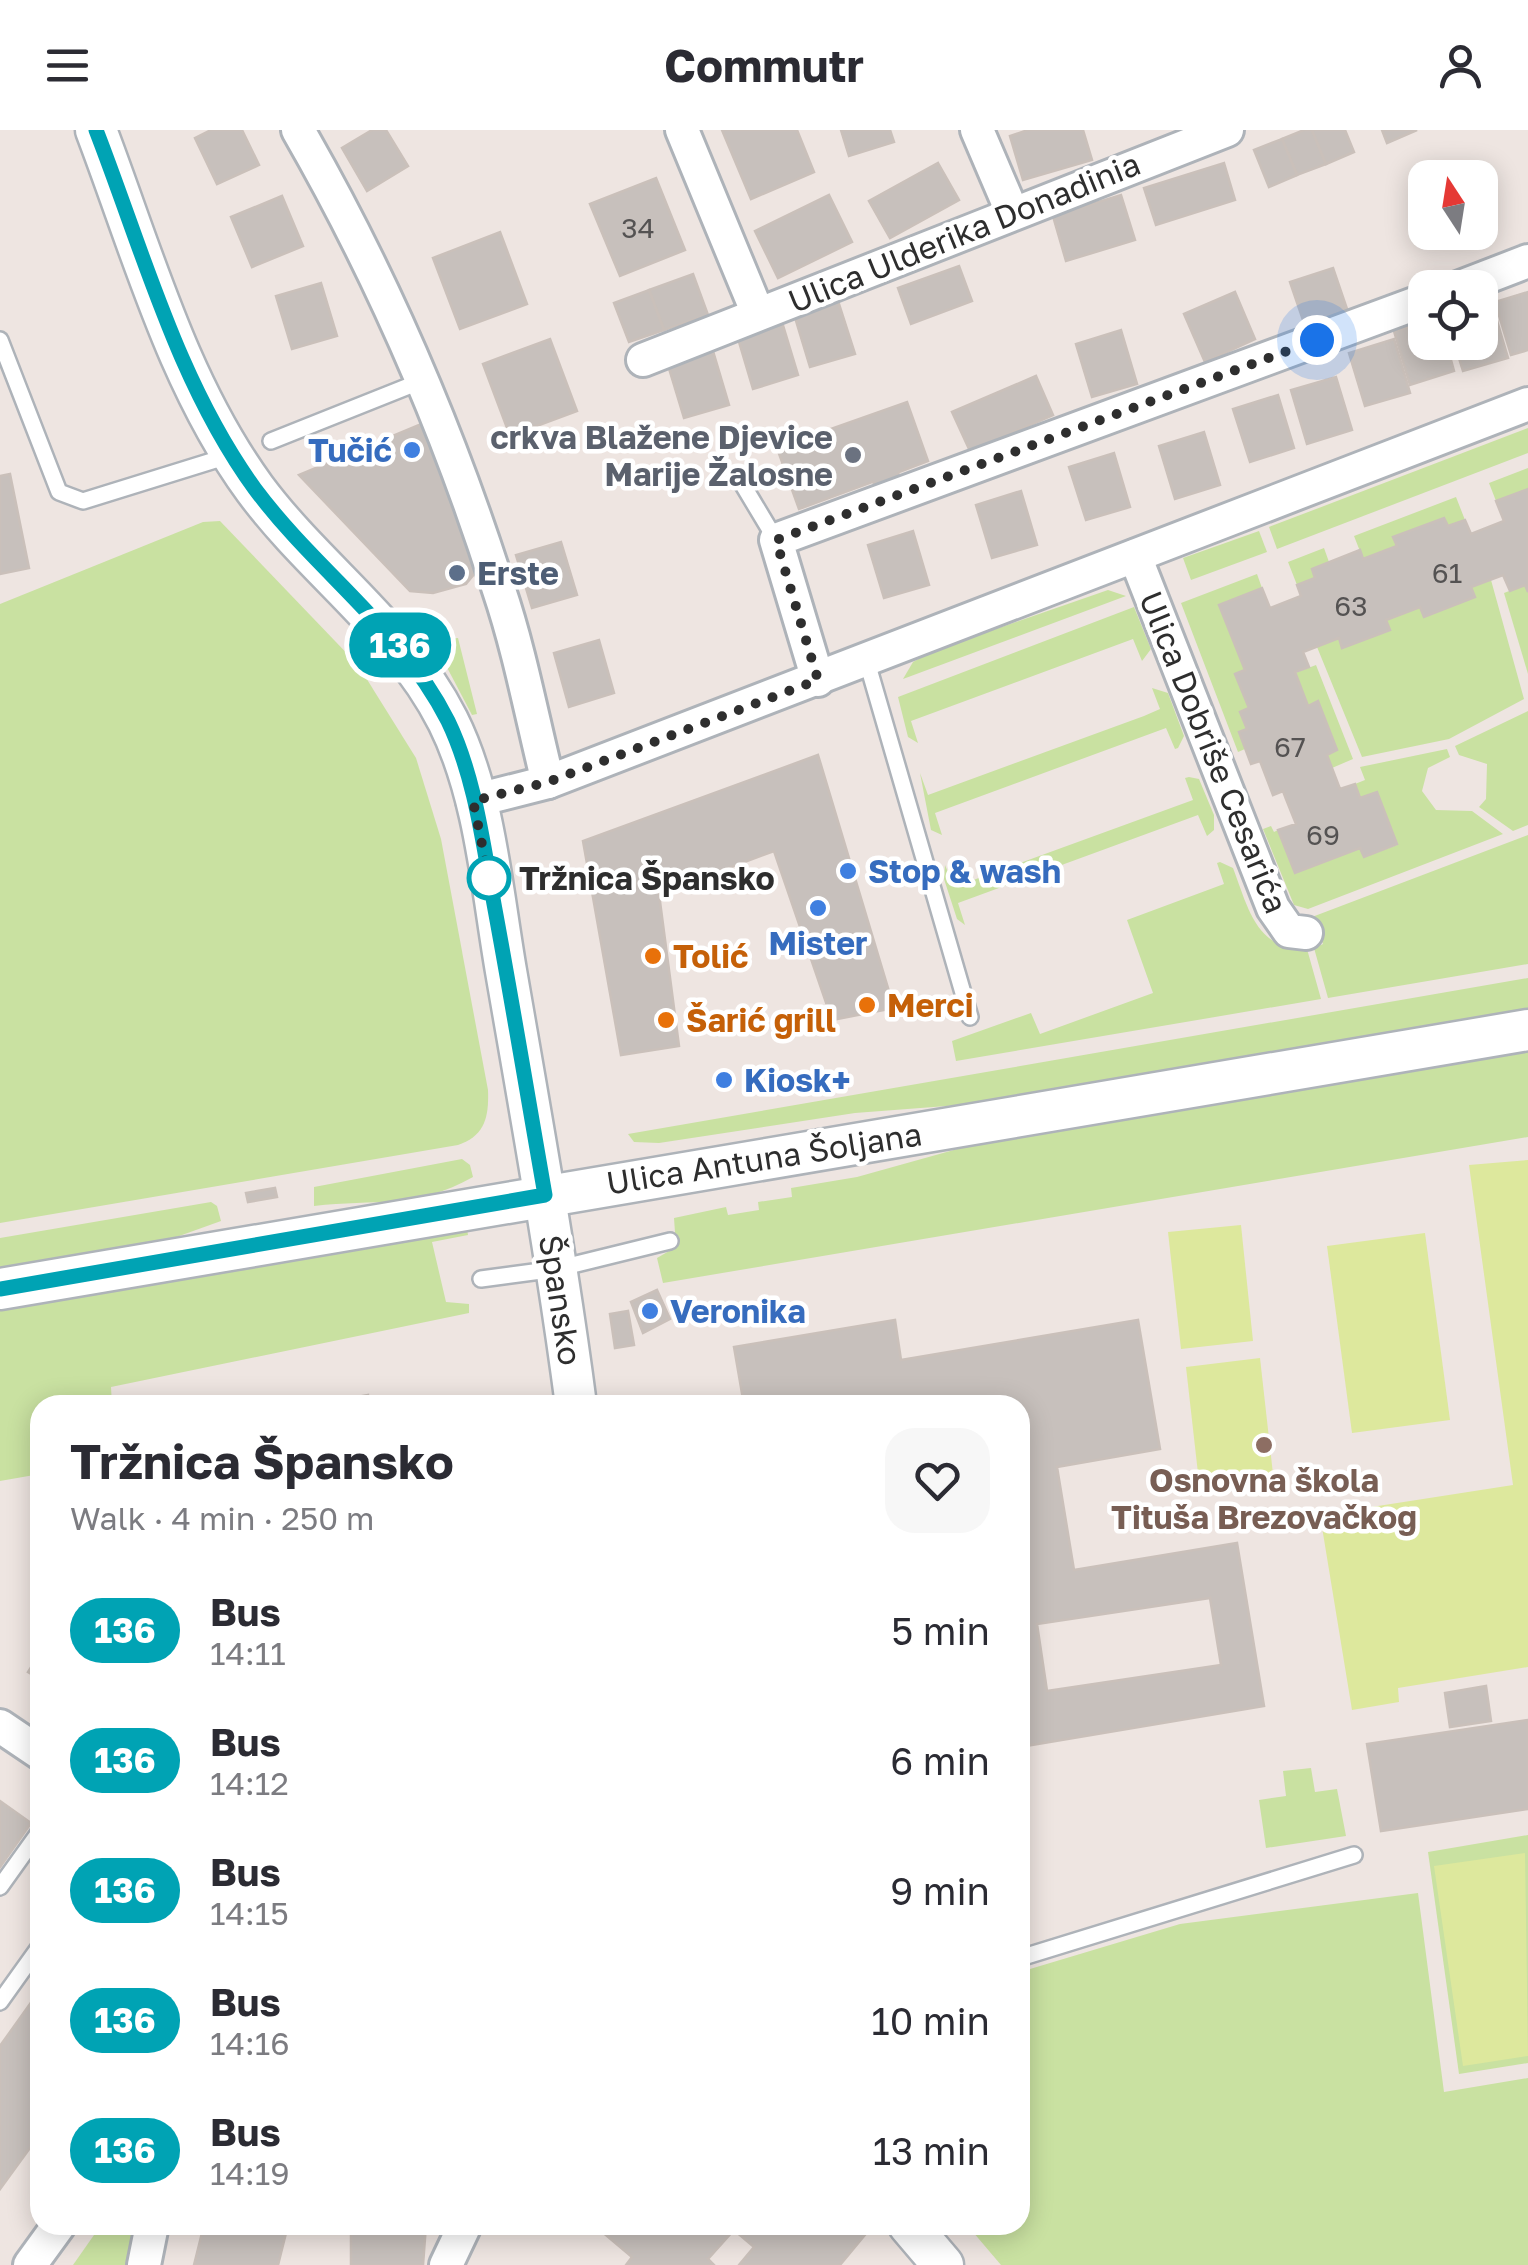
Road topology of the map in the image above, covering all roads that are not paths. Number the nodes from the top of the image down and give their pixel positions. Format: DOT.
graph roads {
  1 [pos="96,130"];
  2 [pos="298,130"];
  3 [pos="682,130"];
  4 [pos="977,130"];
  5 [pos="1227,130"];
  6 [pos="1012,212"];
  7 [pos="1528,262"];
  8 [pos="1498,273"];
  9 [pos="1408,306"];
  10 [pos="758,314"];
  11 [pos="0,340"];
  12 [pos="643,360"];
  13 [pos="424,380"];
  14 [pos="1528,404"];
  15 [pos="272,441"];
  16 [pos="232,454"];
  17 [pos="740,480"];
  18 [pos="776,540"];
  19 [pos="1135,556"];
  20 [pos="867,662"];
  21 [pos="818,680"];
  22 [pos="548,782"];
  23 [pos="473,801"];
  24 [pos="1306,933"];
  25 [pos="970,1017"];
  26 [pos="1528,1030"];
  27 [pos="545,1195"];
  28 [pos="670,1240"];
  29 [pos="556,1269"];
  30 [pos="481,1279"];
  31 [pos="0,1289"];
  32 [pos="575,1395"];
  33 [pos="0,1726"];
  34 [pos="30,1746"];
  35 [pos="30,1845"];
  36 [pos="1354,1854"];
  37 [pos="0,1887"];
  38 [pos="1030,1955"];
  39 [pos="30,1960"];
  40 [pos="0,2002"];
  41 [pos="52,2235"];
  42 [pos="150,2235"];
  43 [pos="460,2235"];
  44 [pos="917,2235"];
  45 [pos="30,2265"];
  46 [pos="144,2265"];
  47 [pos="446,2265"];
  48 [pos="943,2265"];
  1 -- 16 [label="street, Špansko"];
  2 -- 13 [label="street"];
  3 -- 10 [label="street, Ulica Ulderika Donadinia"];
  4 -- 6 [label="street"];
  5 -- 6 [label="street, Ulica Ulderika Donadinia"];
  6 -- 10 [label="street, Ulica Ulderika Donadinia"];
  7 -- 8 [label="street"];
  9 -- 18 [label="street"];
  10 -- 12 [label="street, Ulica Ulderika Donadinia"];
  11 -- 16 [label="lane"];
  13 -- 15 [label="lane"];
  13 -- 22 [label="street"];
  14 -- 19 [label="street, Ulica Dobriše Cesarića"];
  16 -- 23 [label="street, Špansko"];
  17 -- 18 [label="lane"];
  18 -- 21 [label="street"];
  19 -- 20 [label="street, Ulica Dobriše Cesarića"];
  19 -- 24 [label="street, Ulica Dobriše Cesarića"];
  20 -- 21 [label="street, Ulica Dobriše Cesarića"];
  20 -- 25 [label="lane"];
  21 -- 22 [label="street, Ulica Dobriše Cesarića"];
  22 -- 23 [label="street, Ulica Dobriše Cesarića"];
  23 -- 27 [label="street, Špansko"];
  26 -- 27 [label="street, Ulica Antuna Šoljana"];
  27 -- 29 [label="street, Špansko"];
  27 -- 31 [label="street, Ulica Antuna Šoljana"];
  28 -- 29 [label="lane"];
  29 -- 30 [label="lane"];
  29 -- 32 [label="street, Špansko"];
  33 -- 34 [label="street"];
  35 -- 37 [label="lane"];
  36 -- 38 [label="lane"];
  39 -- 40 [label="lane"];
  41 -- 45 [label="street"];
  42 -- 46 [label="street"];
  43 -- 47 [label="street"];
  44 -- 48 [label="street"];
}
